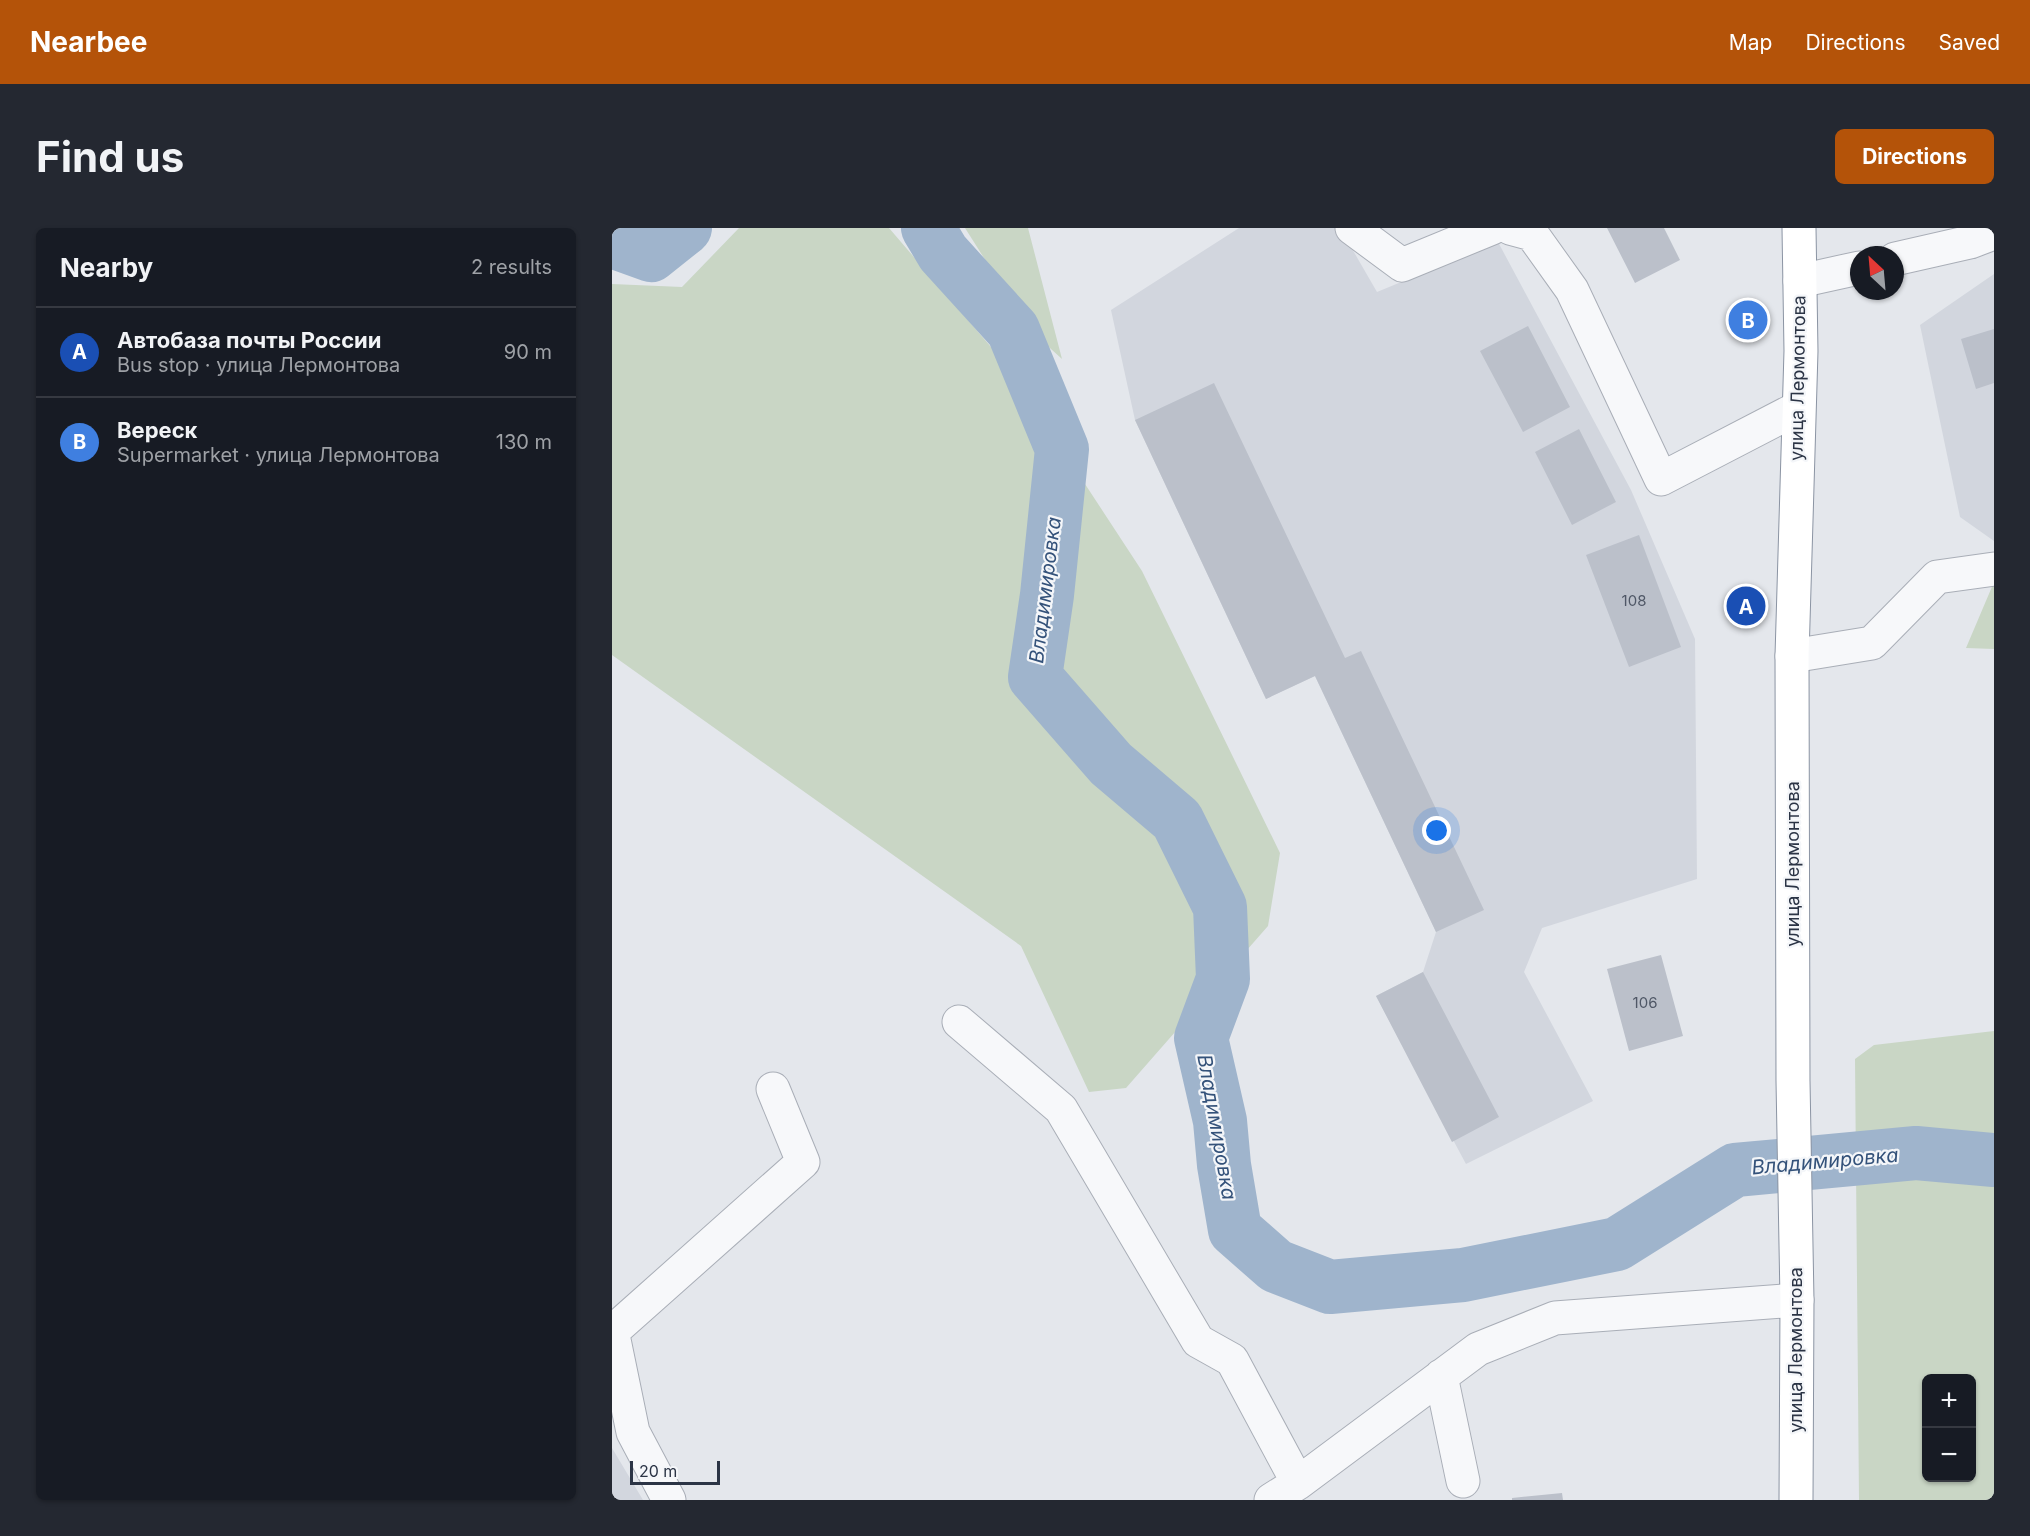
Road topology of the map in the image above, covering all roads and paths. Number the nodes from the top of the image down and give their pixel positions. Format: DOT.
graph roads {
  1 [pos="1352,228"];
  2 [pos="1492,228"];
  3 [pos="1510,228"];
  4 [pos="1799,228"];
  5 [pos="1994,233"];
  6 [pos="1904,257"];
  7 [pos="1850,269"];
  8 [pos="1800,281"];
  9 [pos="1798,408"];
  10 [pos="1994,569"];
  11 [pos="1792,656"];
  12 [pos="959,1022"];
  13 [pos="773,1089"];
  14 [pos="1797,1300"];
  15 [pos="612,1331"];
  16 [pos="1441,1377"];
  17 [pos="1463,1481"];
  18 [pos="1284,1492"];
  19 [pos="669,1500"];
  20 [pos="1796,1500"];
  1 -- 2 [label="street"];
  3 -- 9 [label="street"];
  4 -- 8 [label="highway, улица Лермонтова"];
  5 -- 6 [label="street"];
  7 -- 8 [label="street"];
  8 -- 9 [label="highway, улица Лермонтова"];
  9 -- 11 [label="highway, улица Лермонтова"];
  10 -- 11 [label="street"];
  11 -- 14 [label="highway, улица Лермонтова"];
  12 -- 18 [label="street"];
  13 -- 15 [label="street"];
  14 -- 16 [label="street"];
  14 -- 20 [label="highway, улица Лермонтова"];
  15 -- 19 [label="street"];
  16 -- 17 [label="street"];
  16 -- 18 [label="street"];
}
